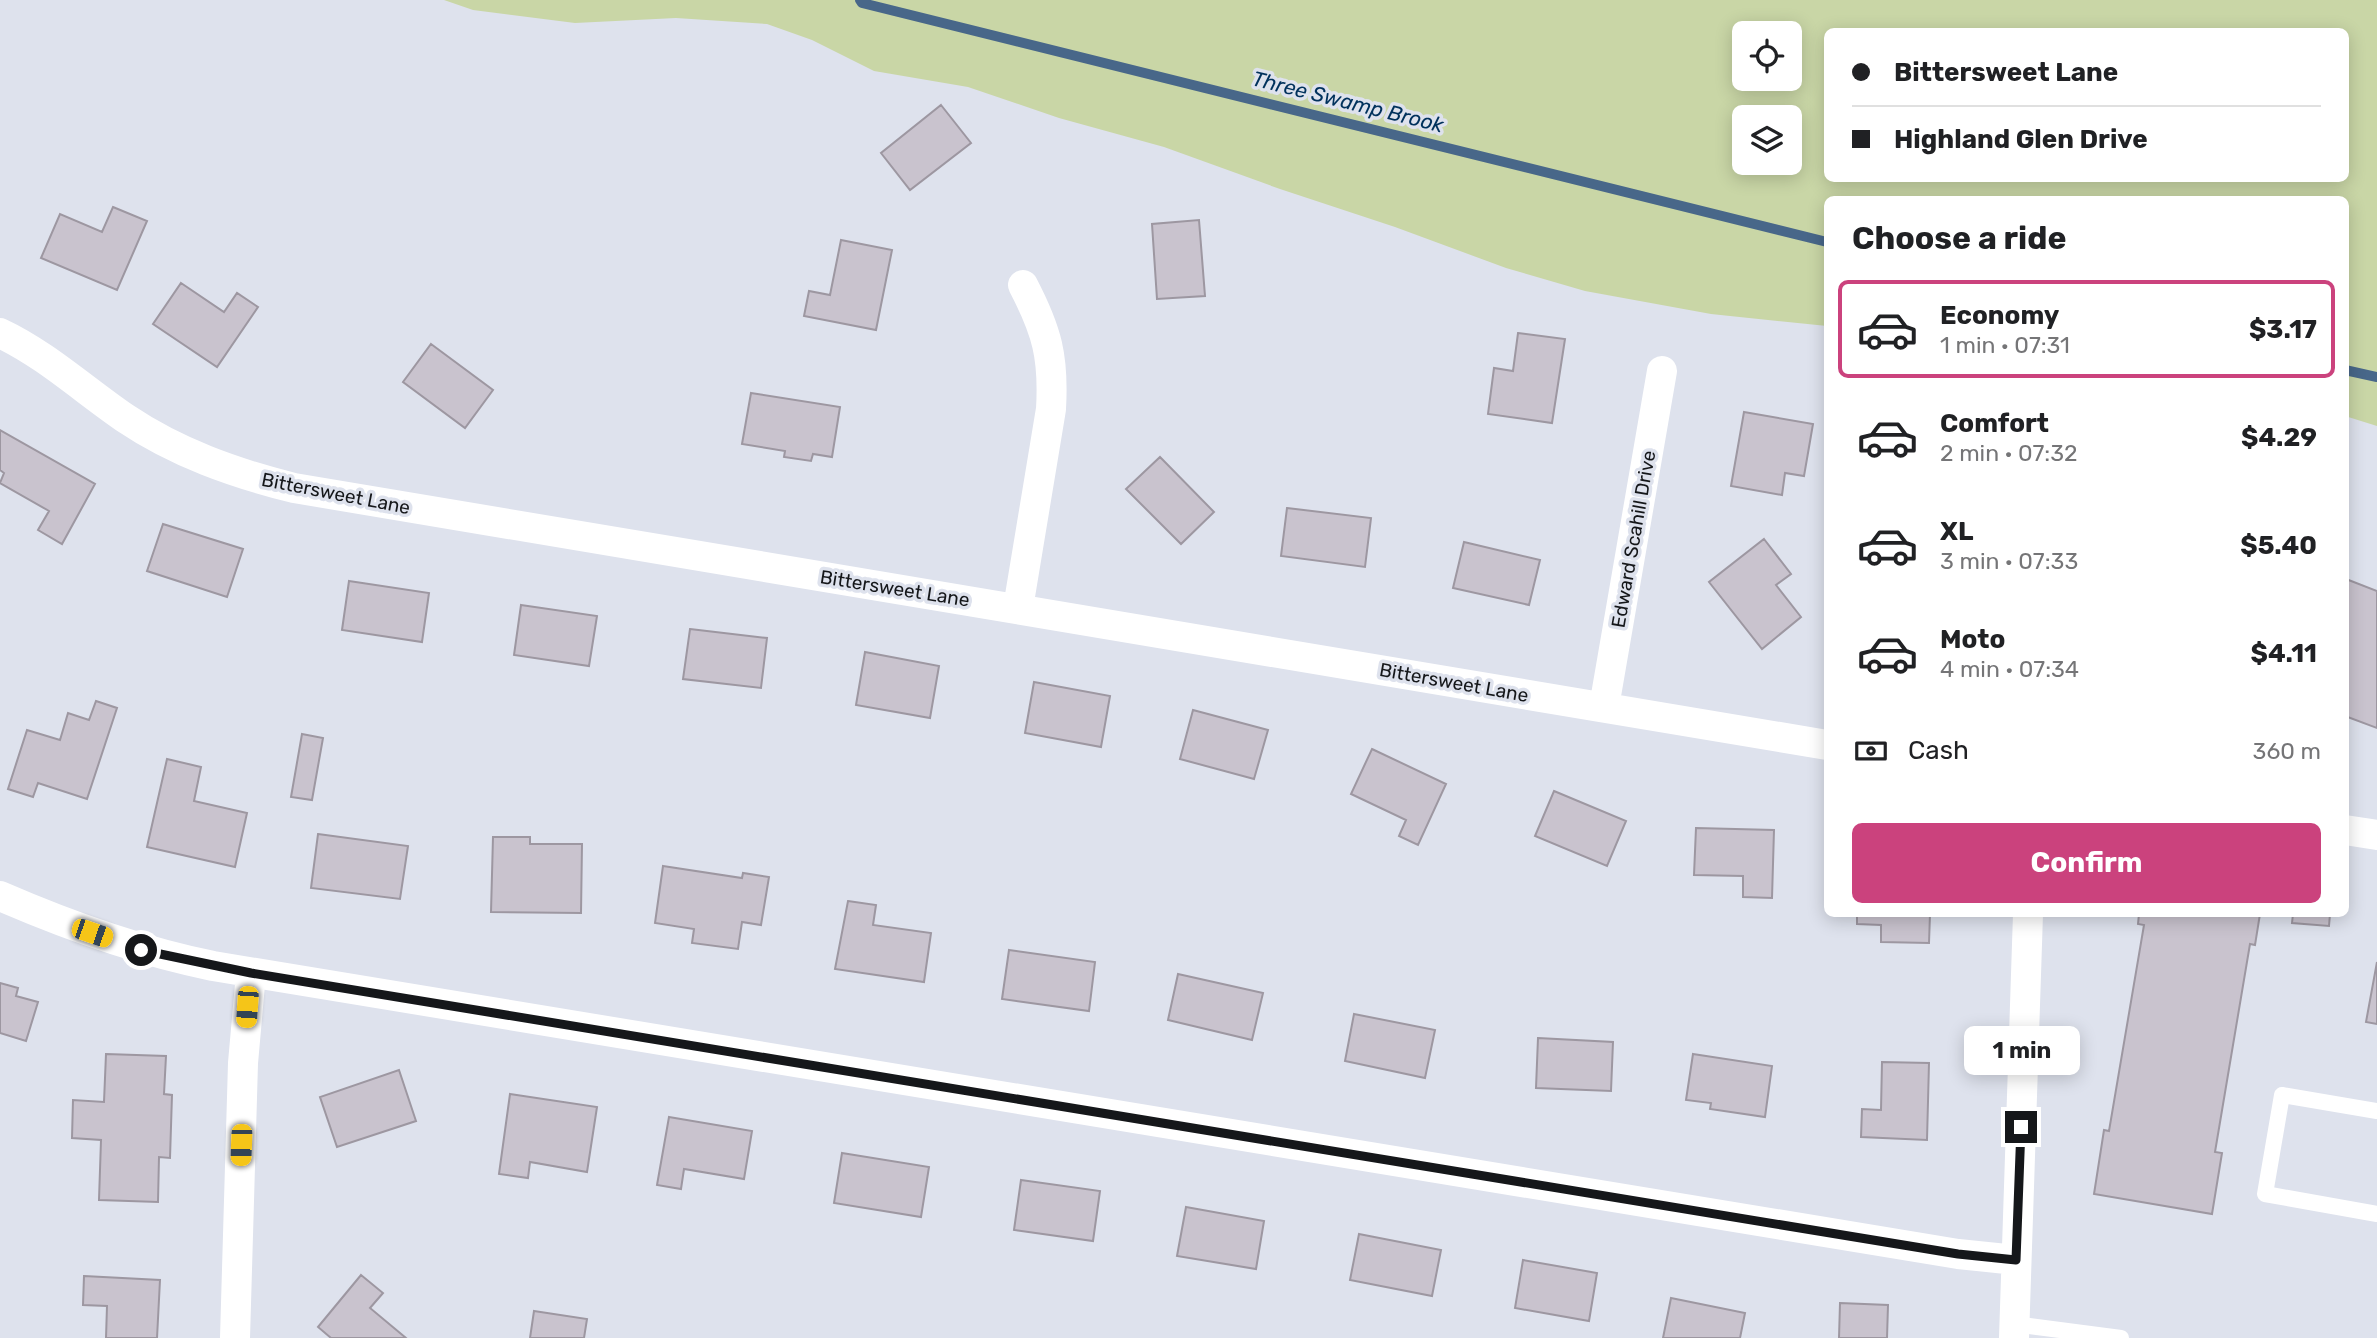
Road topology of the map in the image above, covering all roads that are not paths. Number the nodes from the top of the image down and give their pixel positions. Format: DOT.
graph roads {
  1 [pos="1023,285"];
  2 [pos="0,333"];
  3 [pos="1662,371"];
  4 [pos="1018,608"];
  5 [pos="1604,707"];
  6 [pos="1824,744"];
  7 [pos="2349,831"];
  8 [pos="2377,835"];
  9 [pos="0,896"];
  10 [pos="2028,917"];
  11 [pos="251,973"];
  12 [pos="2377,1111"];
  13 [pos="2377,1214"];
  14 [pos="2016,1260"];
  15 [pos="2014,1331"];
  16 [pos="235,1338"];
  17 [pos="2121,1338"];
  1 -- 4 [label="street"];
  2 -- 4 [label="street, Bittersweet Lane"];
  3 -- 5 [label="street, Edward Scahill Drive"];
  4 -- 5 [label="street, Bittersweet Lane"];
  5 -- 6 [label="street, Bittersweet Lane"];
  7 -- 8 [label="street"];
  9 -- 11 [label="street"];
  10 -- 14 [label="street"];
  11 -- 14 [label="street"];
  11 -- 16 [label="street"];
  12 -- 13 [label="lane"];
  14 -- 15 [label="street"];
  15 -- 17 [label="lane"];
}
